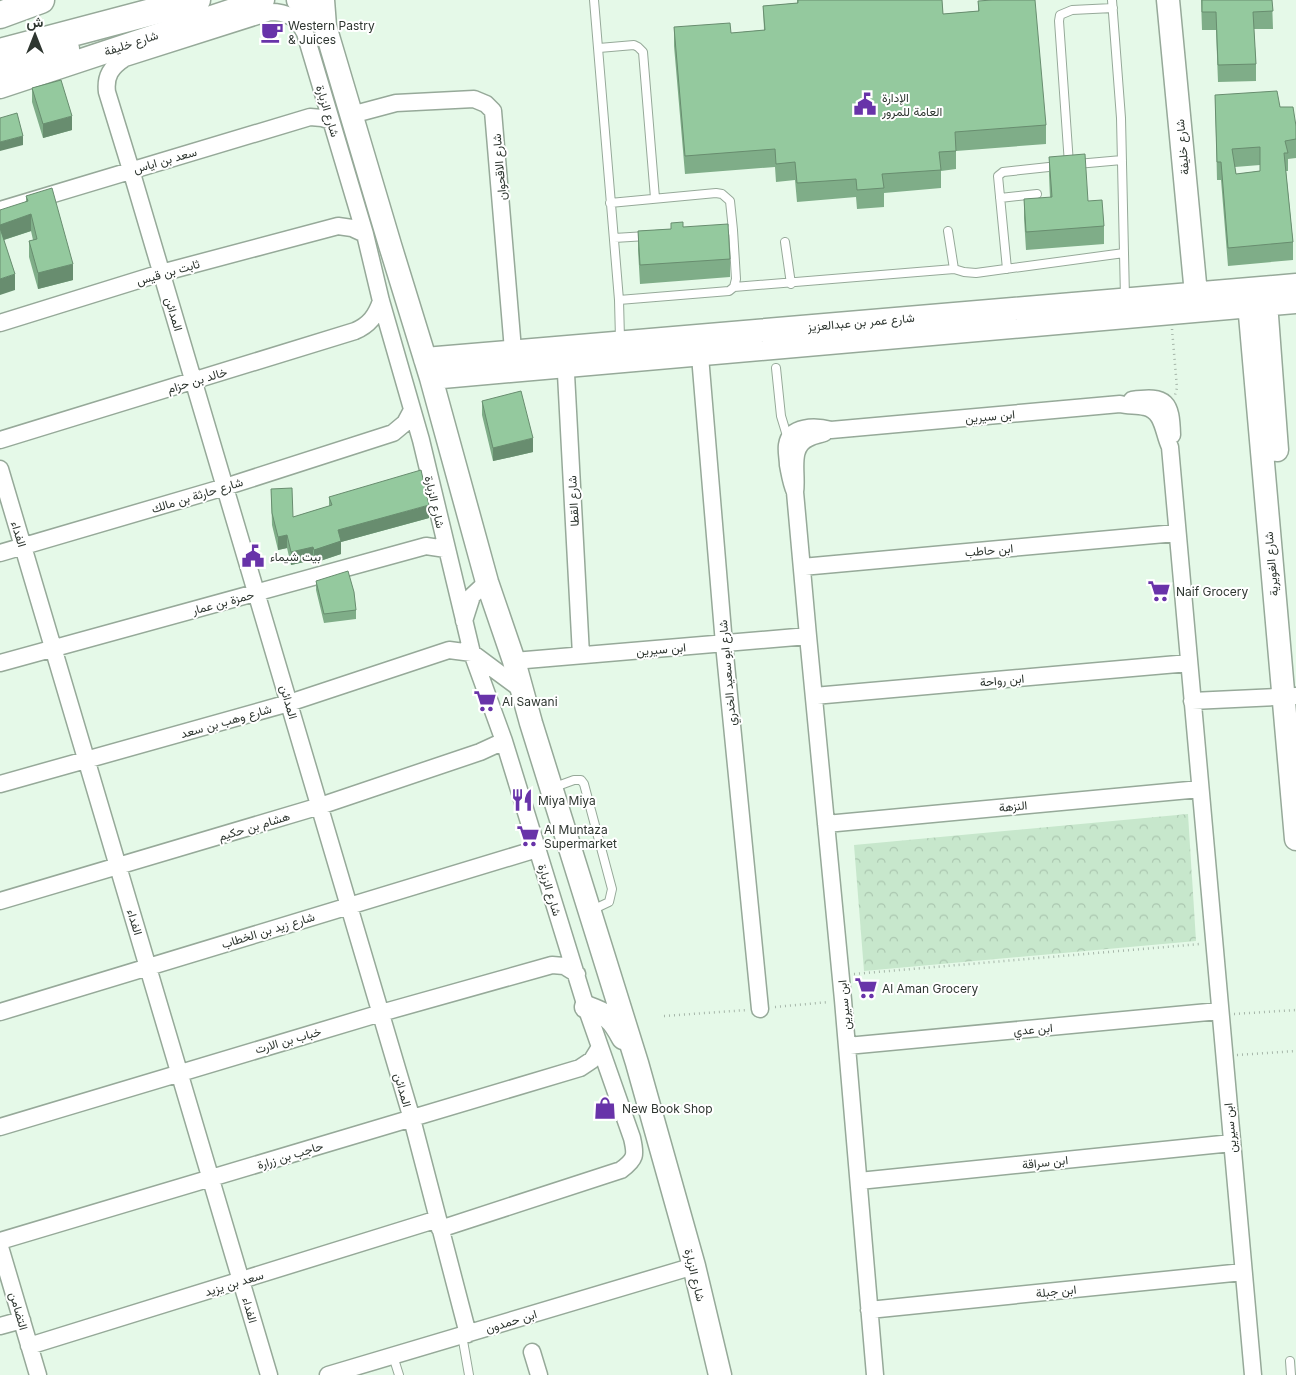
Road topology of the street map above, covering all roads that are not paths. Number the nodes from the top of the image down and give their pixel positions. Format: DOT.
graph roads {
  1 [pos="41,0"];
  2 [pos="197,0"];
  3 [pos="263,0"];
  4 [pos="298,0"];
  5 [pos="323,0"];
  6 [pos="594,0"];
  7 [pos="1168,0"];
  8 [pos="1113,4"];
  9 [pos="0,15"];
  10 [pos="128,19"];
  11 [pos="325,26"];
  12 [pos="598,48"];
  13 [pos="0,52"];
  14 [pos="109,72"];
  15 [pos="0,74"];
  16 [pos="0,87"];
  17 [pos="341,118"];
  18 [pos="1122,160"];
  19 [pos="1070,165"];
  20 [pos="131,170"];
  21 [pos="1037,194"];
  22 [pos="655,198"];
  23 [pos="1000,198"];
  24 [pos="355,201"];
  25 [pos="610,203"];
  26 [pos="0,210"];
  27 [pos="338,226"];
  28 [pos="733,230"];
  29 [pos="948,231"];
  30 [pos="713,232"];
  31 [pos="365,234"];
  32 [pos="654,236"];
  33 [pos="614,238"];
  34 [pos="785,242"];
  35 [pos="1124,253"];
  36 [pos="954,269"];
  37 [pos="1007,269"];
  38 [pos="161,273"];
  39 [pos="791,284"];
  40 [pos="1296,285"];
  41 [pos="734,287"];
  42 [pos="1196,294"];
  43 [pos="1257,297"];
  44 [pos="619,300"];
  45 [pos="1125,300"];
  46 [pos="381,301"];
  47 [pos="1296,302"];
  48 [pos="0,323"];
  49 [pos="699,345"];
  50 [pos="620,352"];
  51 [pos="565,356"];
  52 [pos="514,361"];
  53 [pos="428,368"];
  54 [pos="776,368"];
  55 [pos="194,382"];
  56 [pos="1120,404"];
  57 [pos="412,410"];
  58 [pos="831,430"];
  59 [pos="393,433"];
  60 [pos="0,440"];
  61 [pos="421,440"];
  62 [pos="788,440"];
  63 [pos="1170,447"];
  64 [pos="0,468"];
  65 [pos="225,486"];
  66 [pos="795,492"];
  67 [pos="1176,533"];
  68 [pos="23,546"];
  69 [pos="446,549"];
  70 [pos="0,553"];
  71 [pos="802,567"];
  72 [pos="487,582"];
  73 [pos="256,592"];
  74 [pos="463,622"];
  75 [pos="808,636"];
  76 [pos="724,644"];
  77 [pos="54,648"];
  78 [pos="450,650"];
  79 [pos="472,653"];
  80 [pos="580,655"];
  81 [pos="514,661"];
  82 [pos="0,663"];
  83 [pos="1189,663"];
  84 [pos="522,690"];
  85 [pos="814,696"];
  86 [pos="1291,697"];
  87 [pos="1192,701"];
  88 [pos="289,703"];
  89 [pos="1291,733"];
  90 [pos="504,741"];
  91 [pos="87,761"];
  92 [pos="0,784"];
  93 [pos="552,788"];
  94 [pos="1200,789"];
  95 [pos="320,806"];
  96 [pos="826,824"];
  97 [pos="1296,839"];
  98 [pos="537,849"];
  99 [pos="118,866"];
  100 [pos="0,901"];
  101 [pos="349,905"];
  102 [pos="590,911"];
  103 [pos="149,967"];
  104 [pos="576,974"];
  105 [pos="586,1006"];
  106 [pos="760,1009"];
  107 [pos="0,1012"];
  108 [pos="381,1013"];
  109 [pos="1220,1013"];
  110 [pos="847,1046"];
  111 [pos="600,1047"];
  112 [pos="637,1063"];
  113 [pos="580,1068"];
  114 [pos="180,1072"];
  115 [pos="610,1075"];
  116 [pos="412,1118"];
  117 [pos="0,1127"];
  118 [pos="1232,1143"];
  119 [pos="621,1170"];
  120 [pos="212,1179"];
  121 [pos="859,1181"];
  122 [pos="439,1224"];
  123 [pos="0,1241"];
  124 [pos="0,1247"];
  125 [pos="694,1266"];
  126 [pos="1243,1272"];
  127 [pos="242,1281"];
  128 [pos="870,1310"];
  129 [pos="22,1320"];
  130 [pos="0,1326"];
  131 [pos="465,1334"];
  132 [pos="29,1346"];
  133 [pos="532,1352"];
  134 [pos="393,1356"];
  135 [pos="1290,1361"];
  136 [pos="38,1375"];
  137 [pos="269,1375"];
  138 [pos="328,1375"];
  139 [pos="398,1375"];
  140 [pos="469,1375"];
  141 [pos="538,1375"];
  142 [pos="720,1375"];
  143 [pos="875,1375"];
  144 [pos="1253,1375"];
  145 [pos="1291,1375"];
  1 -- 9 [label="main road"];
  2 -- 10 [label="main road, شارع خليفة"];
  3 -- 16 [label="street, شارع خليفة"];
  4 -- 11 [label="street, شارع الزبارة"];
  5 -- 11 [label="street, شارع الزبارة"];
  6 -- 12 [label="lane"];
  7 -- 42 [label="street, شارع خليفة"];
  8 -- 18 [label="lane"];
  8 -- 19 [label="lane"];
  10 -- 13 [label="main road, شارع خليفة"];
  10 -- 15 [label="main road"];
  11 -- 17 [label="street, شارع الزبارة"];
  12 -- 22 [label="lane"];
  12 -- 25 [label="lane"];
  14 -- 17 [label="street, شارع الزبارة"];
  14 -- 20 [label="street, المدائن"];
  17 -- 20 [label="street, سعد بن اياس"];
  17 -- 24 [label="street, شارع الزبارة"];
  17 -- 52 [label="street, شارع الاقحوان"];
  17 -- 53 [label="street, شارع الزبارة"];
  18 -- 19 [label="lane"];
  18 -- 35 [label="lane"];
  19 -- 23 [label="lane"];
  20 -- 26 [label="street, سعد بن اياس"];
  20 -- 38 [label="street, المدائن"];
  21 -- 23 [label="lane"];
  22 -- 25 [label="lane"];
  22 -- 28 [label="lane"];
  23 -- 37 [label="lane"];
  24 -- 27 [label="street"];
  24 -- 31 [label="street, شارع الزبارة"];
  25 -- 33 [label="lane"];
  27 -- 31 [label="street"];
  27 -- 38 [label="street, ثابت بن قيس"];
  28 -- 30 [label="lane"];
  28 -- 41 [label="lane"];
  29 -- 36 [label="lane"];
  31 -- 46 [label="street, شارع الزبارة"];
  32 -- 33 [label="lane"];
  33 -- 44 [label="lane"];
  34 -- 39 [label="lane"];
  35 -- 37 [label="lane"];
  35 -- 45 [label="lane"];
  36 -- 37 [label="lane"];
  36 -- 39 [label="lane"];
  38 -- 48 [label="street, ثابت بن قيس"];
  38 -- 55 [label="street, المدائن"];
  39 -- 41 [label="lane"];
  40 -- 43 [label="street, شارع عمر بن عبدالعزيز"];
  41 -- 44 [label="lane"];
  42 -- 43 [label="street, شارع عمر بن عبدالعزيز"];
  42 -- 45 [label="street, شارع عمر بن عبدالعزيز"];
  43 -- 47 [label="street, شارع عمر بن عبدالعزيز"];
  43 -- 49 [label="street, شارع عمر بن عبدالعزيز"];
  43 -- 86 [label="street, شارع الغويرية"];
  44 -- 50 [label="lane"];
  45 -- 49 [label="street, شارع عمر بن عبدالعزيز"];
  46 -- 55 [label="street, خالد بن حزام"];
  46 -- 57 [label="street, شارع الزبارة"];
  49 -- 50 [label="street, شارع عمر بن عبدالعزيز"];
  49 -- 76 [label="street, شارع ابو سعيد الخدري"];
  50 -- 51 [label="street, شارع عمر بن عبدالعزيز"];
  51 -- 52 [label="street, شارع عمر بن عبدالعزيز"];
  51 -- 80 [label="street, شارع القطا"];
  52 -- 53 [label="street, شارع عمر بن عبدالعزيز"];
  53 -- 72 [label="street, شارع الزبارة"];
  54 -- 62 [label="lane"];
  55 -- 60 [label="street, خالد بن حزام"];
  55 -- 65 [label="street, المدائن"];
  56 -- 58 [label="street, ابن سيرين"];
  56 -- 63 [label="street, ابن سيرين"];
  56 -- 63 [label="street, ابن سيرين"];
  57 -- 59 [label="street"];
  57 -- 61 [label="street, شارع الزبارة"];
  58 -- 62 [label="street, ابن سيرين"];
  58 -- 66 [label="street, ابن سيرين"];
  59 -- 61 [label="street, شارع حارثة بن مالك"];
  59 -- 65 [label="street, شارع حارثة بن مالك"];
  61 -- 69 [label="street, شارع الزبارة"];
  62 -- 66 [label="street, ابن سيرين"];
  63 -- 67 [label="street, ابن سيرين"];
  64 -- 68 [label="street, الفداء"];
  65 -- 68 [label="street, شارع حارثة بن مالك"];
  65 -- 73 [label="street, المدائن"];
  66 -- 71 [label="street, ابن سيرين"];
  67 -- 71 [label="street, ابن حاطب"];
  67 -- 83 [label="street, ابن سيرين"];
  68 -- 70 [label="street, شارع حارثة بن مالك"];
  68 -- 77 [label="street, الفداء"];
  69 -- 73 [label="street, حمزة بن عمار"];
  69 -- 74 [label="street, شارع الزبارة"];
  71 -- 75 [label="street, ابن سيرين"];
  72 -- 74 [label="street"];
  72 -- 81 [label="street, شارع الزبارة"];
  73 -- 77 [label="street, حمزة بن عمار"];
  73 -- 88 [label="street, المدائن"];
  74 -- 78 [label="street"];
  74 -- 79 [label="street, شارع الزبارة"];
  75 -- 76 [label="street, ابن سيرين"];
  75 -- 85 [label="street, ابن سيرين"];
  76 -- 80 [label="street, ابن سيرين"];
  76 -- 106 [label="street, شارع ابو سعيد الخدري"];
  77 -- 82 [label="street, حمزة بن عمار"];
  77 -- 91 [label="street, الفداء"];
  78 -- 79 [label="street, شارع وهب بن سعد"];
  78 -- 88 [label="street, شارع وهب بن سعد"];
  79 -- 84 [label="street, شارع وهب بن سعد"];
  79 -- 90 [label="street, شارع الزبارة"];
  80 -- 81 [label="street, ابن سيرين"];
  81 -- 84 [label="street, شارع الزبارة"];
  83 -- 85 [label="street, ابن رواحة"];
  83 -- 87 [label="street, ابن سيرين"];
  84 -- 93 [label="street, شارع الزبارة"];
  85 -- 96 [label="street, ابن سيرين"];
  86 -- 87 [label="street"];
  86 -- 89 [label="street, شارع الغويرية"];
  87 -- 94 [label="street, ابن سيرين"];
  88 -- 91 [label="street, شارع وهب بن سعد"];
  88 -- 95 [label="street, المدائن"];
  89 -- 97 [label="street, شارع الغويرية"];
  90 -- 95 [label="street, هشام بن حكيم"];
  90 -- 98 [label="street, شارع الزبارة"];
  91 -- 92 [label="street, شارع وهب بن سعد"];
  91 -- 99 [label="street, الفداء"];
  93 -- 102 [label="street, شارع الزبارة"];
  93 -- 102 [label="lane"];
  94 -- 96 [label="street, النزهة"];
  94 -- 109 [label="street, ابن سيرين"];
  95 -- 99 [label="street, هشام بن حكيم"];
  95 -- 101 [label="street, المدائن"];
  96 -- 110 [label="street, ابن سيرين"];
  98 -- 101 [label="street, شارع زيد بن الخطاب"];
  98 -- 104 [label="street, شارع الزبارة"];
  99 -- 100 [label="street, هشام بن حكيم"];
  99 -- 103 [label="street, الفداء"];
  101 -- 103 [label="street, شارع زيد بن الخطاب"];
  101 -- 108 [label="street, المدائن"];
  102 -- 112 [label="street, شارع الزبارة"];
  103 -- 107 [label="street, شارع زيد بن الخطاب"];
  103 -- 114 [label="street, الفداء"];
  104 -- 105 [label="street, شارع الزبارة"];
  104 -- 108 [label="street, خباب بن الارت"];
  105 -- 111 [label="street, شارع الزبارة"];
  105 -- 112 [label="street"];
  108 -- 114 [label="street, خباب بن الارت"];
  108 -- 116 [label="street, المدائن"];
  109 -- 110 [label="street, ابن عدي"];
  109 -- 118 [label="street, ابن سيرين"];
  110 -- 121 [label="street, ابن سيرين"];
  111 -- 113 [label="street, حاجب بن زرارة"];
  111 -- 115 [label="street, شارع الزبارة"];
  112 -- 125 [label="street, شارع الزبارة"];
  113 -- 115 [label="street, حاجب بن زرارة"];
  113 -- 116 [label="street, حاجب بن زرارة"];
  114 -- 117 [label="street, خباب بن الارت"];
  114 -- 120 [label="street, الفداء"];
  115 -- 119 [label="street, شارع الزبارة"];
  116 -- 120 [label="street, حاجب بن زرارة"];
  116 -- 122 [label="street, المدائن"];
  118 -- 121 [label="street, ابن سراقة"];
  118 -- 126 [label="street, ابن سيرين"];
  119 -- 122 [label="street, سعد بن يزيد"];
  120 -- 123 [label="street, حاجب بن زرارة"];
  120 -- 127 [label="street, الفداء"];
  121 -- 128 [label="street, ابن سيرين"];
  122 -- 127 [label="street, سعد بن يزيد"];
  122 -- 131 [label="street, المدائن"];
  124 -- 129 [label="street, التضامن"];
  125 -- 131 [label="street, ابن حمدون"];
  125 -- 142 [label="street, شارع الزبارة"];
  126 -- 128 [label="street, ابن جبلة"];
  126 -- 144 [label="street, ابن سيرين"];
  127 -- 132 [label="street, سعد بن يزيد"];
  127 -- 137 [label="street, الفداء"];
  128 -- 143 [label="street, ابن سيرين"];
  129 -- 130 [label="street"];
  129 -- 132 [label="street, التضامن"];
  131 -- 134 [label="street, ابن حمدون"];
  131 -- 140 [label="lane"];
  132 -- 136 [label="street, التضامن"];
  133 -- 141 [label="street"];
  134 -- 138 [label="street, ابن حمدون"];
  134 -- 139 [label="lane"];
  135 -- 145 [label="lane"];
}
